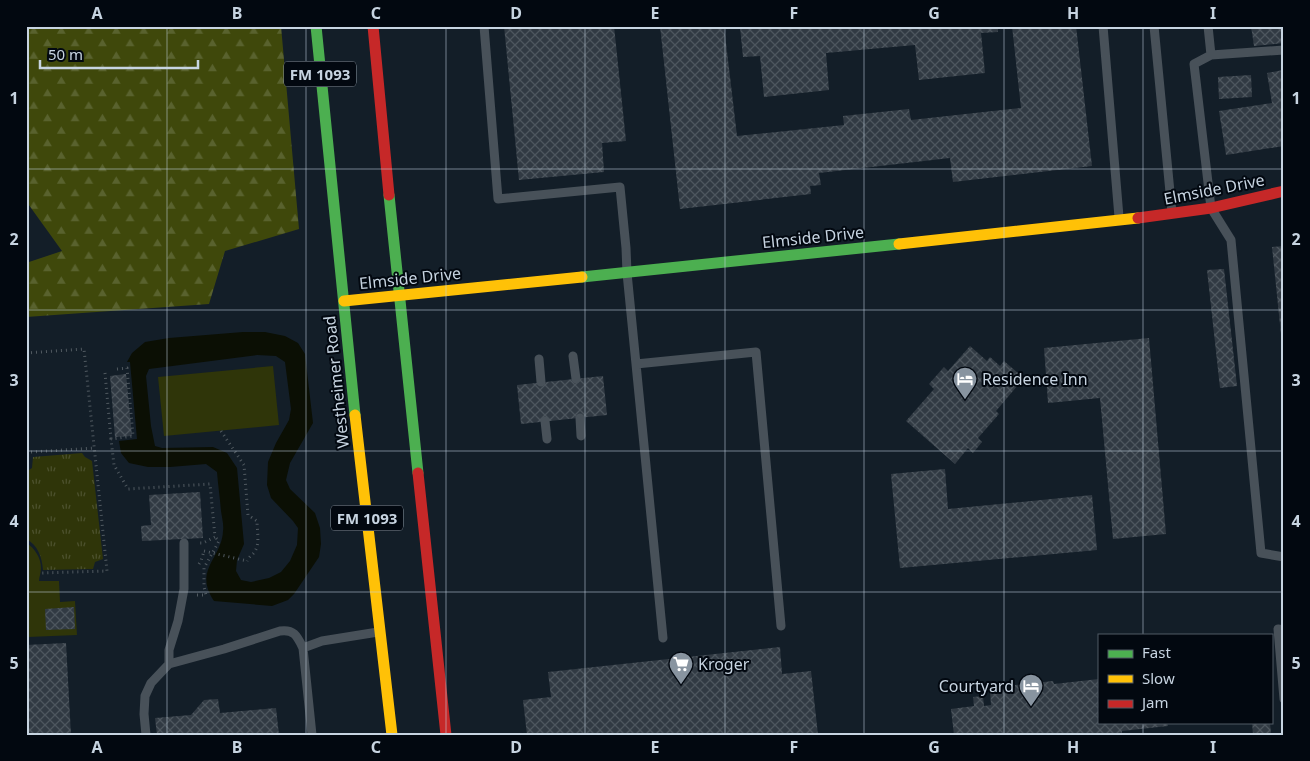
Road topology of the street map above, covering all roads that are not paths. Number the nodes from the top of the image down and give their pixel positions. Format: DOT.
graph roads {
  1 [pos="316,26"];
  2 [pos="373,26"];
  3 [pos="484,26"];
  4 [pos="1103,26"];
  5 [pos="1154,26"];
  6 [pos="1208,26"];
  7 [pos="1284,50"];
  8 [pos="1210,55"];
  9 [pos="1284,191"];
  10 [pos="1211,208"];
  11 [pos="1172,214"];
  12 [pos="1120,220"];
  13 [pos="627,273"];
  14 [pos="399,296"];
  15 [pos="344,301"];
  16 [pos="572,356"];
  17 [pos="539,359"];
  18 [pos="636,364"];
  19 [pos="576,378"];
  20 [pos="541,382"];
  21 [pos="580,418"];
  22 [pos="545,421"];
  23 [pos="581,436"];
  24 [pos="546,438"];
  25 [pos="184,543"];
  26 [pos="1284,557"];
  27 [pos="781,626"];
  28 [pos="1284,630"];
  29 [pos="380,632"];
  30 [pos="663,638"];
  31 [pos="302,648"];
  32 [pos="169,664"];
  33 [pos="1284,699"];
  34 [pos="146,735"];
  35 [pos="312,735"];
  36 [pos="392,735"];
  37 [pos="446,735"];
  1 -- 15 [label="main road, Westheimer Road / FM 1093"];
  2 -- 14 [label="main road, FM 1093"];
  3 -- 13 [label="lane"];
  4 -- 12 [label="lane"];
  5 -- 11 [label="lane"];
  6 -- 8 [label="lane"];
  7 -- 8 [label="lane"];
  8 -- 10 [label="lane"];
  9 -- 10 [label="main road, Elmside Drive"];
  10 -- 11 [label="main road, Elmside Drive"];
  10 -- 26 [label="lane"];
  11 -- 12 [label="main road, Elmside Drive"];
  12 -- 13 [label="main road, Elmside Drive"];
  13 -- 14 [label="main road, Elmside Drive"];
  13 -- 18 [label="lane"];
  14 -- 15 [label="main road, Elmside Drive"];
  14 -- 37 [label="main road, FM 1093"];
  15 -- 29 [label="main road, Westheimer Road / FM 1093"];
  16 -- 19 [label="lane"];
  17 -- 20 [label="lane"];
  18 -- 27 [label="lane"];
  18 -- 30 [label="lane"];
  21 -- 23 [label="lane"];
  22 -- 24 [label="lane"];
  25 -- 32 [label="lane"];
  28 -- 33 [label="lane"];
  29 -- 31 [label="lane"];
  29 -- 36 [label="main road, Westheimer Road / FM 1093"];
  31 -- 32 [label="lane"];
  31 -- 35 [label="lane"];
  32 -- 34 [label="lane"];
}
